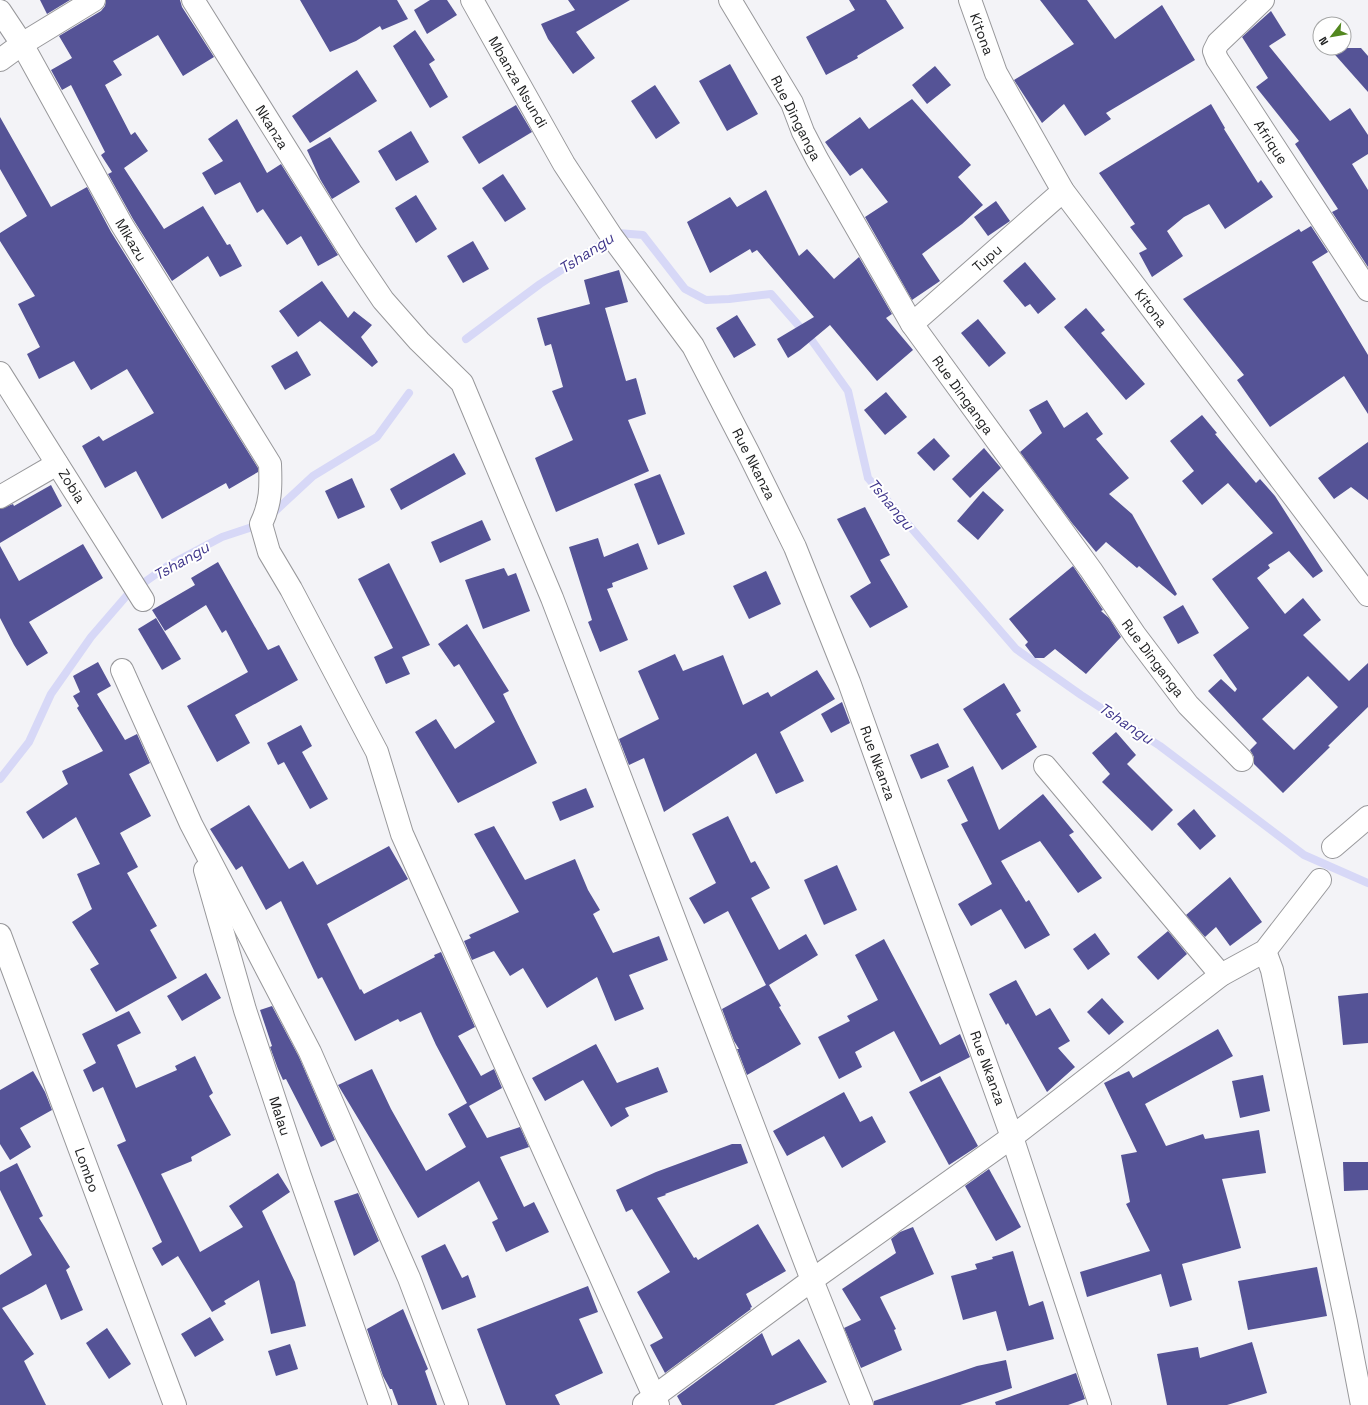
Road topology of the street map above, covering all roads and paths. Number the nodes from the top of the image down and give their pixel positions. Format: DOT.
graph roads {
  1 [pos="94,0"];
  2 [pos="193,0"];
  3 [pos="472,0"];
  4 [pos="730,0"];
  5 [pos="970,0"];
  6 [pos="1260,1"];
  7 [pos="0,11"];
  8 [pos="22,44"];
  9 [pos="0,60"];
  10 [pos="564,164"];
  11 [pos="1063,191"];
  12 [pos="1368,290"];
  13 [pos="912,324"];
  14 [pos="0,373"];
  15 [pos="58,464"];
  16 [pos="0,498"];
  17 [pos="1368,595"];
  18 [pos="144,600"];
  19 [pos="122,670"];
  20 [pos="1242,760"];
  21 [pos="1045,766"];
  22 [pos="1368,817"];
  23 [pos="191,824"];
  24 [pos="1332,847"];
  25 [pos="1320,880"];
  26 [pos="0,935"];
  27 [pos="1265,952"];
  28 [pos="1221,975"];
  29 [pos="1012,1137"];
  30 [pos="812,1280"];
  31 [pos="652,1402"];
  32 [pos="175,1405"];
  33 [pos="380,1405"];
  34 [pos="457,1405"];
  35 [pos="862,1405"];
  36 [pos="1100,1405"];
  37 [pos="1362,1405"];
  1 -- 8 [label="street"];
  2 -- 30 [label="street, Nkanza"];
  3 -- 10 [label="street, Mbanza Nsundi"];
  4 -- 13 [label="street, Rue Dinganga"];
  5 -- 11 [label="street, Kitona"];
  6 -- 12 [label="street, Afrique"];
  7 -- 8 [label="street, Mikazu"];
  8 -- 9 [label="street"];
  8 -- 31 [label="street, Mikazu"];
  10 -- 29 [label="street, Rue Nkanza"];
  11 -- 13 [label="street, Tupu"];
  11 -- 17 [label="street, Kitona"];
  13 -- 20 [label="street, Rue Dinganga"];
  14 -- 15 [label="street, Zobia"];
  15 -- 16 [label="street"];
  15 -- 18 [label="street, Zobia"];
  19 -- 23 [label="street"];
  21 -- 28 [label="street"];
  22 -- 24 [label="street"];
  23 -- 33 [label="street, Malau"];
  23 -- 34 [label="street"];
  25 -- 27 [label="street"];
  26 -- 32 [label="street, Lombo"];
  27 -- 28 [label="street"];
  27 -- 37 [label="street"];
  28 -- 29 [label="street"];
  29 -- 30 [label="street"];
  29 -- 36 [label="street, Rue Nkanza"];
  30 -- 31 [label="street"];
  30 -- 35 [label="street, Nkanza"];
}
